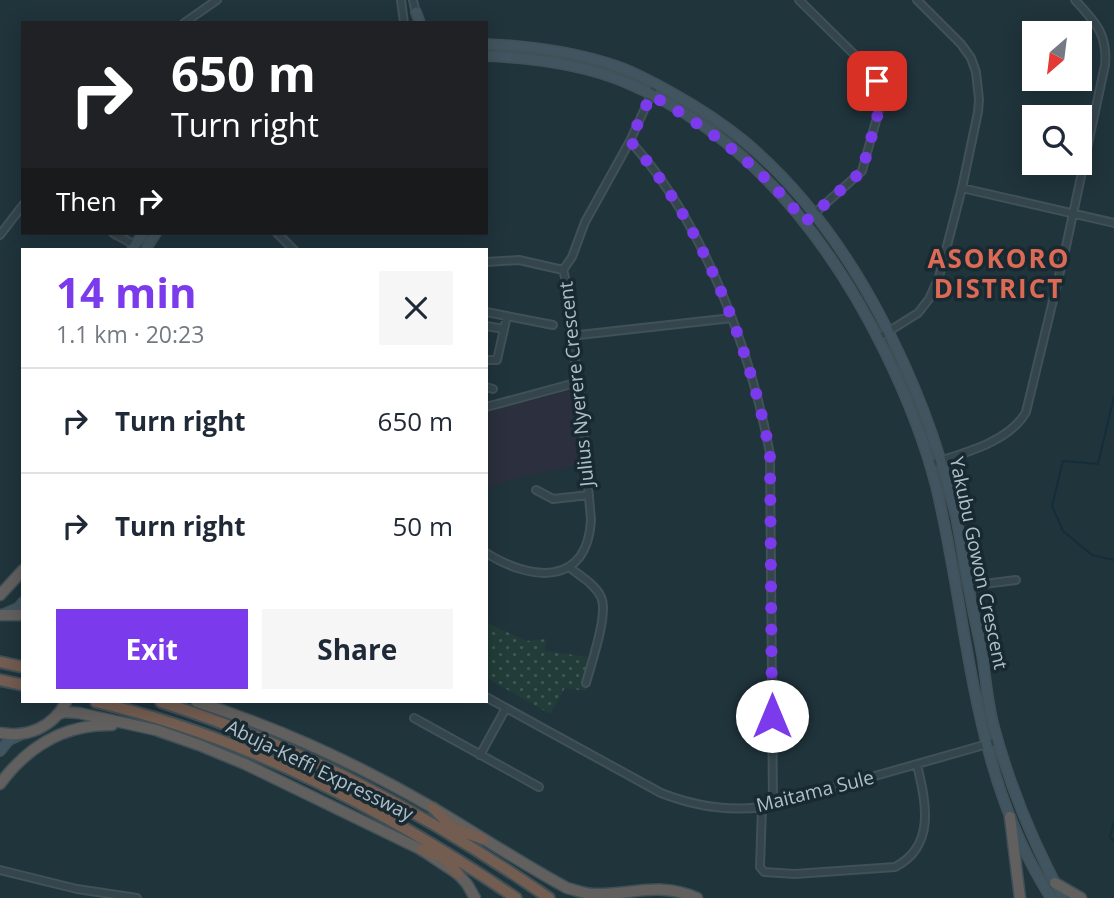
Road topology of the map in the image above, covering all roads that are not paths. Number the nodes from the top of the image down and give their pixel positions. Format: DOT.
graph roads {
  1 [pos="217,0"];
  2 [pos="401,0"];
  3 [pos="413,0"];
  4 [pos="799,0"];
  5 [pos="916,0"];
  6 [pos="1075,0"];
  7 [pos="416,12"];
  8 [pos="187,21"];
  9 [pos="404,21"];
  10 [pos="418,21"];
  11 [pos="488,44"];
  12 [pos="488,56"];
  13 [pos="656,84"];
  14 [pos="651,95"];
  15 [pos="630,141"];
  16 [pos="962,188"];
  17 [pos="21,208"];
  18 [pos="1073,213"];
  19 [pos="814,215"];
  20 [pos="805,222"];
  21 [pos="1114,223"];
  22 [pos="0,235"];
  23 [pos="116,235"];
  24 [pos="279,235"];
  25 [pos="134,248"];
  26 [pos="292,248"];
  27 [pos="488,262"];
  28 [pos="562,270"];
  29 [pos="488,312"];
  30 [pos="507,316"];
  31 [pos="732,318"];
  32 [pos="488,326"];
  33 [pos="553,326"];
  34 [pos="504,329"];
  35 [pos="888,332"];
  36 [pos="570,337"];
  37 [pos="878,338"];
  38 [pos="488,360"];
  39 [pos="579,382"];
  40 [pos="488,406"];
  41 [pos="941,460"];
  42 [pos="930,464"];
  43 [pos="536,490"];
  44 [pos="589,495"];
  45 [pos="488,554"];
  46 [pos="569,567"];
  47 [pos="21,572"];
  48 [pos="1016,580"];
  49 [pos="968,586"];
  50 [pos="0,595"];
  51 [pos="21,605"];
  52 [pos="2,615"];
  53 [pos="21,615"];
  54 [pos="0,662"];
  55 [pos="21,667"];
  56 [pos="0,680"];
  57 [pos="586,683"];
  58 [pos="21,685"];
  59 [pos="488,698"];
  60 [pos="65,703"];
  61 [pos="102,703"];
  62 [pos="164,703"];
  63 [pos="200,703"];
  64 [pos="506,708"];
  65 [pos="59,714"];
  66 [pos="414,718"];
  67 [pos="156,730"];
  68 [pos="0,733"];
  69 [pos="22,734"];
  70 [pos="998,741"];
  71 [pos="985,745"];
  72 [pos="0,751"];
  73 [pos="480,755"];
  74 [pos="917,765"];
  75 [pos="0,784"];
  76 [pos="539,787"];
  77 [pos="773,805"];
  78 [pos="762,807"];
  79 [pos="433,808"];
  80 [pos="1010,817"];
  81 [pos="431,821"];
  82 [pos="453,828"];
  83 [pos="484,839"];
  84 [pos="470,846"];
  85 [pos="426,847"];
  86 [pos="444,857"];
  87 [pos="461,862"];
  88 [pos="0,870"];
  89 [pos="458,874"];
  90 [pos="1055,883"];
  91 [pos="103,896"];
  92 [pos="137,898"];
  93 [pos="475,898"];
  94 [pos="516,898"];
  95 [pos="549,898"];
  96 [pos="697,898"];
  97 [pos="1020,898"];
  98 [pos="1051,898"];
  99 [pos="1063,898"];
  100 [pos="1081,898"];
  1 -- 8 [label="street"];
  2 -- 9 [label="street"];
  3 -- 7 [label="street"];
  4 -- 19 [label="street"];
  5 -- 16 [label="street"];
  6 -- 18 [label="street"];
  7 -- 10 [label="main road"];
  11 -- 13 [label="main road, Yakubu Gowon Crescent"];
  12 -- 14 [label="main road, Yakubu Gowon Crescent"];
  13 -- 14 [label="street, Julius Nyerere Crescent"];
  13 -- 19 [label="main road, Yakubu Gowon Crescent"];
  14 -- 15 [label="street, Julius Nyerere Crescent"];
  14 -- 20 [label="main road, Yakubu Gowon Crescent"];
  15 -- 28 [label="street, Julius Nyerere Crescent"];
  15 -- 31 [label="street"];
  16 -- 18 [label="street"];
  16 -- 35 [label="street"];
  17 -- 22 [label="street"];
  18 -- 21 [label="street"];
  18 -- 41 [label="street"];
  19 -- 20 [label="street"];
  19 -- 35 [label="main road, Yakubu Gowon Crescent"];
  20 -- 37 [label="main road, Yakubu Gowon Crescent"];
  23 -- 25 [label="street"];
  24 -- 26 [label="street"];
  27 -- 28 [label="street"];
  28 -- 36 [label="street, Julius Nyerere Crescent"];
  29 -- 30 [label="street"];
  30 -- 33 [label="street"];
  30 -- 34 [label="street"];
  31 -- 36 [label="street"];
  31 -- 77 [label="street"];
  32 -- 34 [label="street"];
  34 -- 38 [label="street"];
  35 -- 37 [label="street"];
  35 -- 41 [label="main road, Yakubu Gowon Crescent"];
  36 -- 39 [label="street, Julius Nyerere Crescent"];
  37 -- 42 [label="main road, Yakubu Gowon Crescent"];
  39 -- 40 [label="street"];
  39 -- 44 [label="street, Julius Nyerere Crescent"];
  41 -- 42 [label="street"];
  41 -- 49 [label="main road, Yakubu Gowon Crescent"];
  42 -- 71 [label="main road, Yakubu Gowon Crescent"];
  43 -- 44 [label="street"];
  44 -- 46 [label="street, Julius Nyerere Crescent"];
  45 -- 46 [label="street"];
  46 -- 57 [label="street"];
  47 -- 50 [label="highway"];
  48 -- 49 [label="street"];
  49 -- 70 [label="main road, Yakubu Gowon Crescent"];
  51 -- 52 [label="main road"];
  52 -- 53 [label="highway"];
  54 -- 55 [label="highway"];
  56 -- 58 [label="highway"];
  59 -- 64 [label="street, Maitama Sule"];
  60 -- 65 [label="highway"];
  61 -- 85 [label="highway, Abuja-Keffi Expressway"];
  62 -- 81 [label="highway, Abuja-Keffi Expressway"];
  63 -- 79 [label="highway, Abuja-Keffi Expressway"];
  64 -- 73 [label="street"];
  64 -- 78 [label="street, Maitama Sule"];
  65 -- 67 [label="highway, Abuja-Keffi Expressway"];
  65 -- 69 [label="highway"];
  66 -- 73 [label="street"];
  67 -- 75 [label="highway"];
  67 -- 85 [label="highway, Abuja-Keffi Expressway"];
  68 -- 69 [label="highway"];
  69 -- 72 [label="main road"];
  70 -- 71 [label="street, Maitama Sule"];
  70 -- 90 [label="main road, Yakubu Gowon Crescent"];
  71 -- 74 [label="street, Maitama Sule"];
  71 -- 80 [label="main road, Yakubu Gowon Crescent"];
  73 -- 76 [label="street"];
  74 -- 77 [label="street, Maitama Sule"];
  74 -- 78 [label="street"];
  77 -- 78 [label="street, Maitama Sule"];
  79 -- 82 [label="highway"];
  79 -- 83 [label="highway, Abuja-Keffi Expressway"];
  80 -- 97 [label="highway"];
  80 -- 98 [label="main road, Yakubu Gowon Crescent"];
  81 -- 82 [label="highway"];
  81 -- 84 [label="highway, Abuja-Keffi Expressway"];
  82 -- 83 [label="highway"];
  82 -- 84 [label="highway"];
  83 -- 96 [label="highway, Abuja-Keffi Expressway"];
  84 -- 95 [label="highway, Abuja-Keffi Expressway"];
  85 -- 86 [label="highway"];
  85 -- 87 [label="highway, Abuja-Keffi Expressway"];
  85 -- 89 [label="highway, Abuja-Keffi Expressway"];
  86 -- 87 [label="highway"];
  86 -- 89 [label="highway"];
  87 -- 94 [label="highway, Abuja-Keffi Expressway"];
  88 -- 91 [label="street"];
  89 -- 93 [label="highway"];
  90 -- 99 [label="main road, Yakubu Gowon Crescent"];
  90 -- 100 [label="highway"];
  91 -- 92 [label="street"];
}
